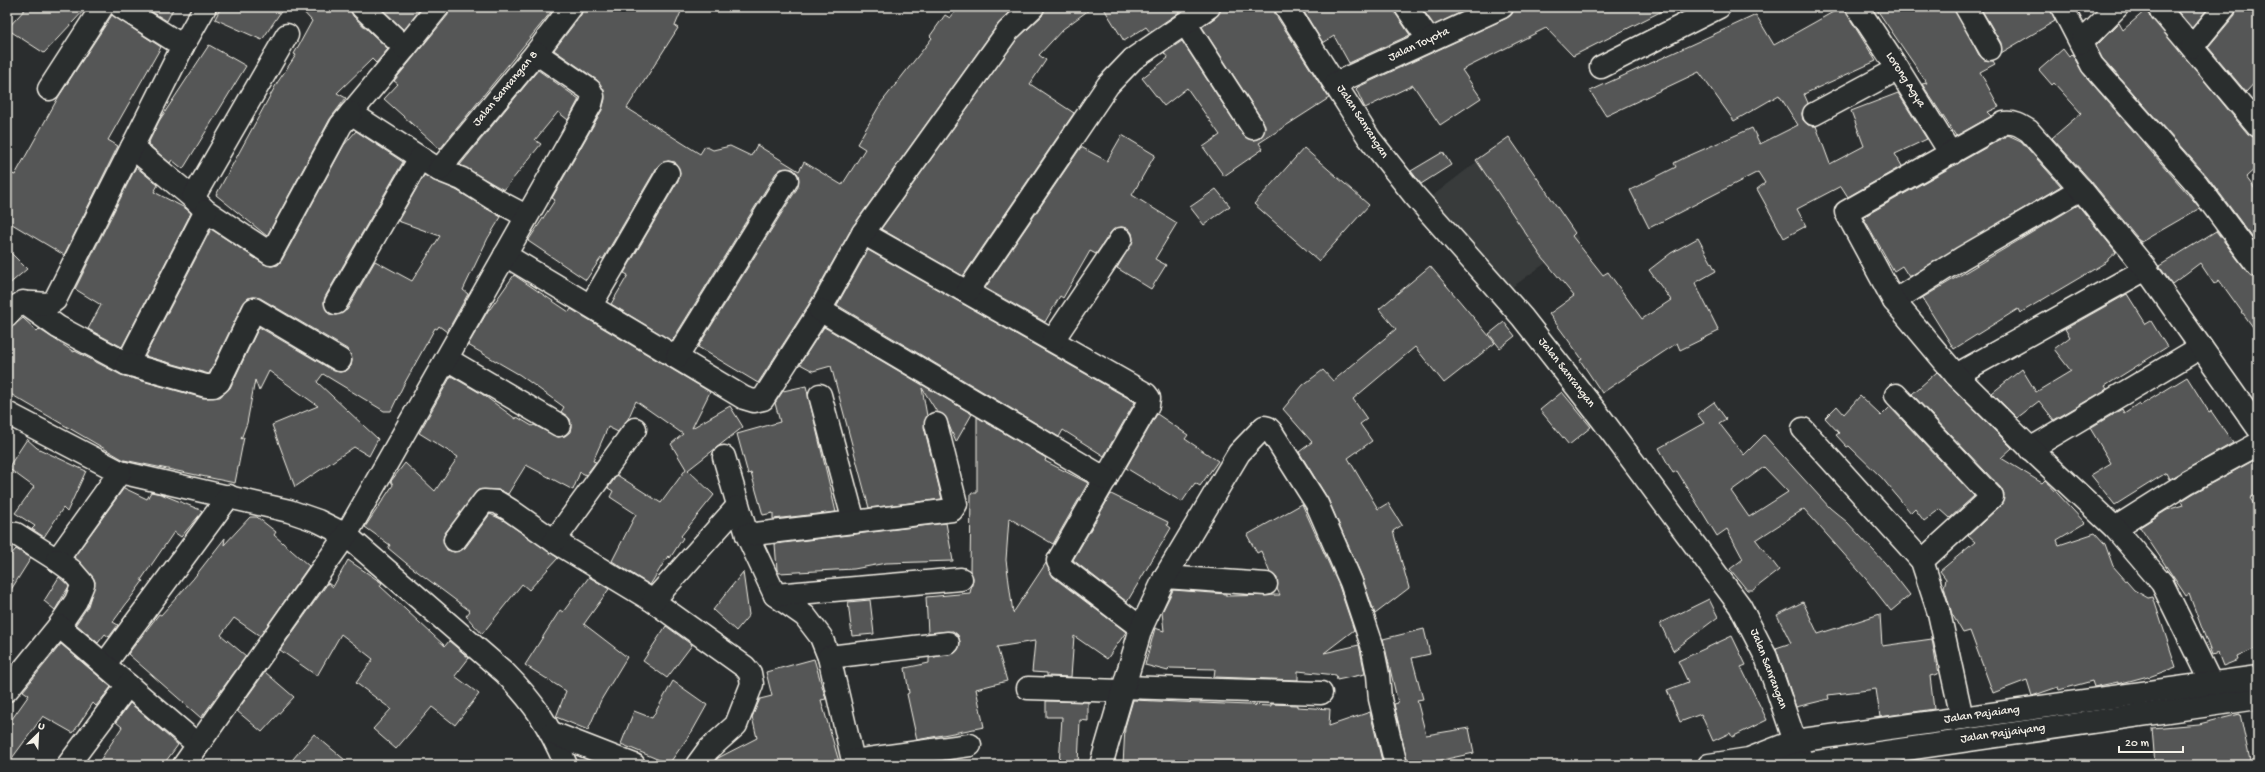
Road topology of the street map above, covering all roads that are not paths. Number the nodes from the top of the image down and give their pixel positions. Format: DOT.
graph roads {
  1 [pos="102,7"];
  2 [pos="121,7"];
  3 [pos="205,7"];
  4 [pos="362,7"];
  5 [pos="438,7"];
  6 [pos="571,7"];
  7 [pos="1032,7"];
  8 [pos="1209,7"];
  9 [pos="1286,7"];
  10 [pos="1406,7"];
  11 [pos="1502,7"];
  12 [pos="1719,7"];
  13 [pos="1857,7"];
  14 [pos="1966,7"];
  15 [pos="2062,7"];
  16 [pos="2117,7"];
  17 [pos="2158,7"];
  18 [pos="2225,7"];
  19 [pos="1185,23"];
  20 [pos="287,35"];
  21 [pos="1429,40"];
  22 [pos="2081,43"];
  23 [pos="183,46"];
  24 [pos="2192,47"];
  25 [pos="405,48"];
  26 [pos="1990,49"];
  27 [pos="536,53"];
  28 [pos="1600,67"];
  29 [pos="1898,69"];
  30 [pos="1336,83"];
  31 [pos="48,89"];
  32 [pos="351,113"];
  33 [pos="1814,114"];
  34 [pos="2255,116"];
  35 [pos="1253,128"];
  36 [pos="132,147"];
  37 [pos="1951,154"];
  38 [pos="420,158"];
  39 [pos="439,170"];
  40 [pos="668,173"];
  41 [pos="787,180"];
  42 [pos="2081,189"];
  43 [pos="200,204"];
  44 [pos="526,216"];
  45 [pos="863,233"];
  46 [pos="1121,239"];
  47 [pos="505,255"];
  48 [pos="2258,266"];
  49 [pos="2146,270"];
  50 [pos="968,291"];
  51 [pos="1894,300"];
  52 [pos="336,303"];
  53 [pos="591,305"];
  54 [pos="12,308"];
  55 [pos="820,310"];
  56 [pos="1053,340"];
  57 [pos="2201,347"];
  58 [pos="677,357"];
  59 [pos="447,359"];
  60 [pos="340,360"];
  61 [pos="127,364"];
  62 [pos="1956,375"];
  63 [pos="820,395"];
  64 [pos="1896,395"];
  65 [pos="7,413"];
  66 [pos="936,424"];
  67 [pos="558,425"];
  68 [pos="2258,428"];
  69 [pos="635,429"];
  70 [pos="1803,429"];
  71 [pos="2258,444"];
  72 [pos="2030,449"];
  73 [pos="724,457"];
  74 [pos="120,472"];
  75 [pos="1106,479"];
  76 [pos="229,496"];
  77 [pos="737,507"];
  78 [pos="854,522"];
  79 [pos="2114,528"];
  80 [pos="7,534"];
  81 [pos="346,535"];
  82 [pos="747,535"];
  83 [pos="455,540"];
  84 [pos="554,541"];
  85 [pos="57,560"];
  86 [pos="1922,561"];
  87 [pos="1165,577"];
  88 [pos="961,579"];
  89 [pos="1266,584"];
  90 [pos="776,595"];
  91 [pos="653,601"];
  92 [pos="59,626"];
  93 [pos="1141,628"];
  94 [pos="948,643"];
  95 [pos="829,657"];
  96 [pos="105,664"];
  97 [pos="2210,683"];
  98 [pos="128,685"];
  99 [pos="1028,688"];
  100 [pos="1122,689"];
  101 [pos="7,690"];
  102 [pos="2257,691"];
  103 [pos="1321,693"];
  104 [pos="1962,718"];
  105 [pos="552,733"];
  106 [pos="1795,741"];
  107 [pos="198,745"];
  108 [pos="970,745"];
  109 [pos="1748,759"];
  110 [pos="854,763"];
  111 [pos="1803,764"];
  112 [pos="68,765"];
  113 [pos="184,765"];
  114 [pos="566,765"];
  115 [pos="634,765"];
  116 [pos="697,765"];
  117 [pos="1101,765"];
  118 [pos="1396,765"];
  119 [pos="1709,765"];
  1 -- 31 [label="street"];
  2 -- 23 [label="street"];
  3 -- 23 [label="street"];
  4 -- 25 [label="street"];
  5 -- 25 [label="street"];
  6 -- 27 [label="street, Jalan Sanrangan 8"];
  7 -- 45 [label="street"];
  8 -- 19 [label="street"];
  9 -- 30 [label="street, Jalan Sanrangan"];
  10 -- 21 [label="street"];
  11 -- 21 [label="street, Jalan Toyota"];
  12 -- 28 [label="street"];
  13 -- 29 [label="street, Lorong Agya"];
  14 -- 26 [label="street"];
  15 -- 22 [label="street"];
  16 -- 22 [label="street"];
  17 -- 24 [label="street"];
  18 -- 24 [label="street"];
  19 -- 35 [label="street"];
  19 -- 50 [label="street"];
  20 -- 43 [label="street"];
  21 -- 30 [label="street, Jalan Toyota"];
  22 -- 48 [label="street"];
  23 -- 36 [label="street"];
  24 -- 34 [label="street"];
  25 -- 32 [label="street"];
  27 -- 39 [label="street, Jalan Sanrangan 8"];
  27 -- 44 [label="street"];
  29 -- 33 [label="street"];
  29 -- 37 [label="street, Lorong Agya"];
  30 -- 106 [label="street, Jalan Sanrangan"];
  32 -- 38 [label="street"];
  32 -- 43 [label="street"];
  36 -- 43 [label="street"];
  36 -- 54 [label="street"];
  37 -- 42 [label="street"];
  37 -- 51 [label="street"];
  38 -- 39 [label="street"];
  38 -- 52 [label="street"];
  39 -- 44 [label="street"];
  40 -- 53 [label="street"];
  41 -- 58 [label="street"];
  42 -- 49 [label="street"];
  42 -- 51 [label="street"];
  43 -- 61 [label="street"];
  44 -- 47 [label="street"];
  45 -- 50 [label="street"];
  45 -- 55 [label="street"];
  46 -- 56 [label="street"];
  47 -- 53 [label="street"];
  47 -- 59 [label="street"];
  49 -- 57 [label="street"];
  49 -- 62 [label="street"];
  50 -- 56 [label="street"];
  51 -- 62 [label="street"];
  53 -- 58 [label="street"];
  54 -- 61 [label="street"];
  55 -- 58 [label="street"];
  55 -- 75 [label="street"];
  56 -- 75 [label="street"];
  57 -- 68 [label="street"];
  57 -- 72 [label="street"];
  59 -- 67 [label="street"];
  59 -- 81 [label="street"];
  60 -- 61 [label="street"];
  62 -- 72 [label="street"];
  63 -- 78 [label="street"];
  64 -- 86 [label="street"];
  65 -- 74 [label="street"];
  66 -- 78 [label="street"];
  69 -- 84 [label="street"];
  70 -- 86 [label="street"];
  71 -- 79 [label="street"];
  72 -- 79 [label="street"];
  73 -- 77 [label="street"];
  74 -- 76 [label="street"];
  74 -- 85 [label="street"];
  75 -- 93 [label="street"];
  76 -- 81 [label="street"];
  76 -- 96 [label="street"];
  77 -- 82 [label="street"];
  77 -- 91 [label="street"];
  78 -- 82 [label="street"];
  79 -- 97 [label="street"];
  80 -- 85 [label="street"];
  81 -- 105 [label="street"];
  81 -- 107 [label="street"];
  82 -- 90 [label="street"];
  83 -- 84 [label="street"];
  84 -- 91 [label="street"];
  85 -- 92 [label="street"];
  86 -- 104 [label="street"];
  87 -- 89 [label="street"];
  87 -- 93 [label="street"];
  87 -- 118 [label="street"];
  88 -- 90 [label="street"];
  90 -- 95 [label="street"];
  91 -- 116 [label="street"];
  92 -- 96 [label="street"];
  92 -- 101 [label="street"];
  93 -- 100 [label="street"];
  94 -- 95 [label="street"];
  95 -- 110 [label="street"];
  96 -- 98 [label="street"];
  97 -- 102 [label="street, Jalan Pajaiang"];
  97 -- 104 [label="street, Jalan Pajaiang"];
  98 -- 107 [label="street"];
  98 -- 112 [label="street"];
  99 -- 100 [label="street"];
  100 -- 103 [label="street"];
  100 -- 117 [label="street"];
  102 -- 111 [label="street, Jalan Pajjaiyang"];
  104 -- 106 [label="street, Jalan Pajaiang"];
  105 -- 114 [label="street"];
  105 -- 115 [label="street"];
  106 -- 109 [label="street, Jalan Pajaiang"];
  106 -- 111 [label="street, Jalan Sanrangan"];
  107 -- 113 [label="street"];
  108 -- 110 [label="street"];
  109 -- 111 [label="street, Jalan Pajjaiyang"];
  109 -- 119 [label="street, Jalan Pajaiang"];
}
